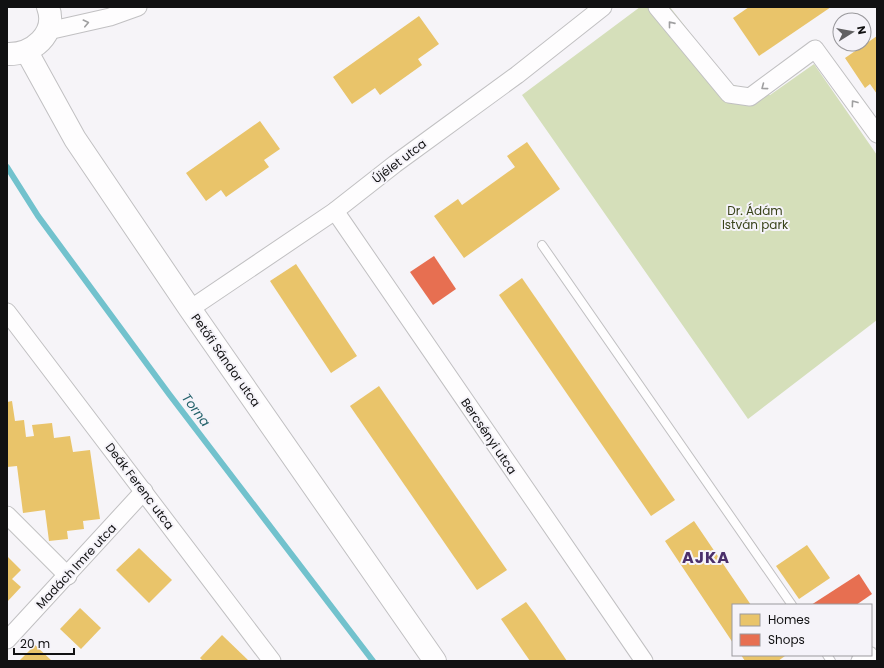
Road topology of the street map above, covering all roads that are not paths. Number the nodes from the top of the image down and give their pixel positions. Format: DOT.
graph roads {
  1 [pos="48,7"];
  2 [pos="138,7"];
  3 [pos="603,7"];
  4 [pos="657,7"];
  5 [pos="48,31"];
  6 [pos="12,54"];
  7 [pos="877,134"];
  8 [pos="335,210"];
  9 [pos="542,245"];
  10 [pos="190,309"];
  11 [pos="7,312"];
  12 [pos="144,491"];
  13 [pos="7,515"];
  14 [pos="68,576"];
  15 [pos="791,604"];
  16 [pos="7,640"];
  17 [pos="272,661"];
  18 [pos="435,661"];
  19 [pos="644,661"];
  1 -- 5 [label="main road"];
  5 -- 2 [label="street, one-way"];
  3 -- 8 [label="street, Újélet utca"];
  7 -- 4 [label="street, one-way"];
  5 -- 6 [label="main road, Petőfi Sándor utca"];
  6 -- 10 [label="main road, Petőfi Sándor utca"];
  8 -- 10 [label="street, Újélet utca"];
  8 -- 19 [label="street, Bercsényi utca"];
  9 -- 15 [label="lane"];
  10 -- 18 [label="main road, Petőfi Sándor utca"];
  11 -- 12 [label="street, Deák Ferenc utca"];
  12 -- 14 [label="street, Madách Imre utca"];
  12 -- 17 [label="street, Deák Ferenc utca"];
  13 -- 14 [label="street"];
  14 -- 16 [label="street, Madách Imre utca"];
}
